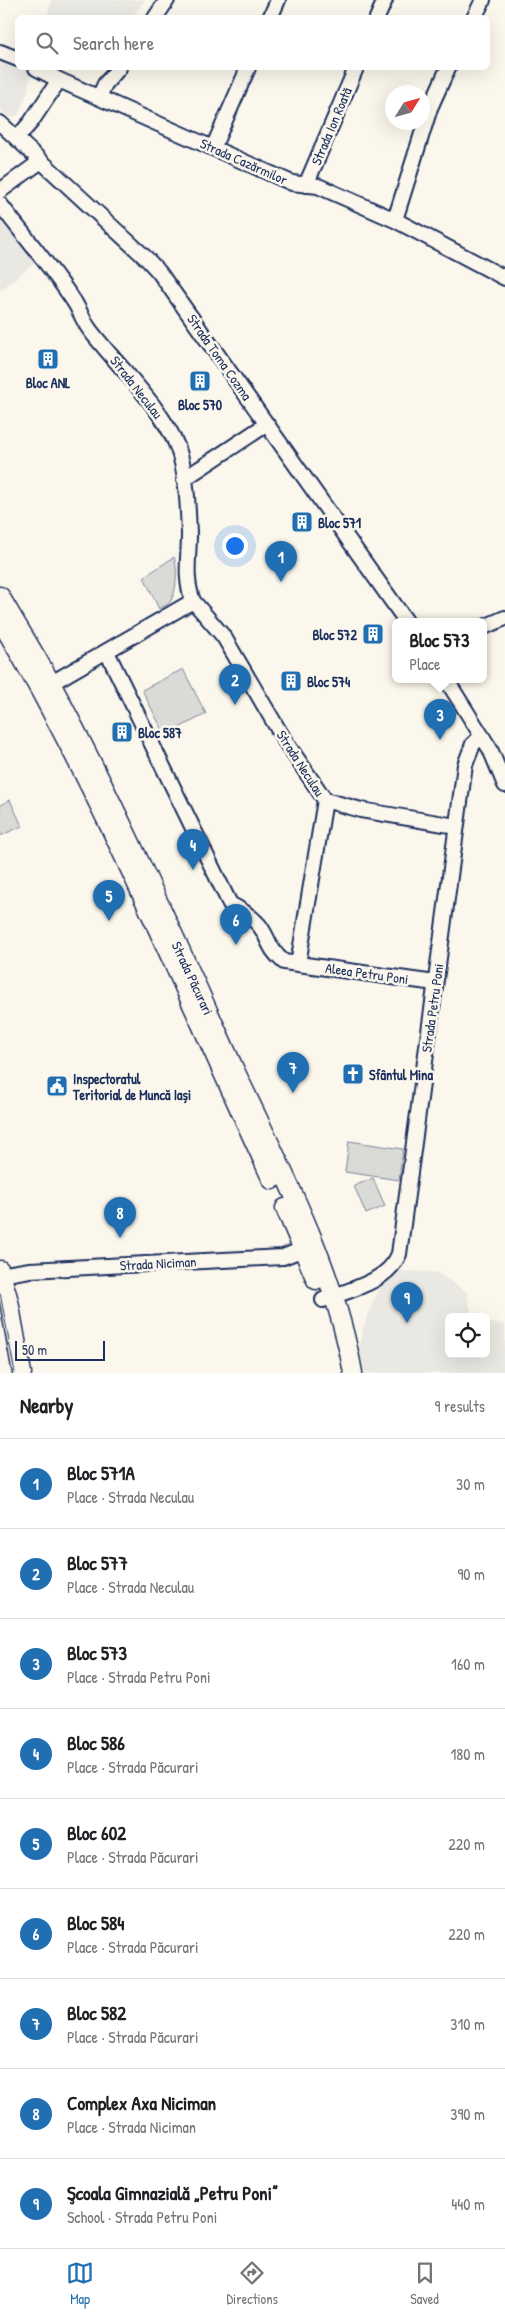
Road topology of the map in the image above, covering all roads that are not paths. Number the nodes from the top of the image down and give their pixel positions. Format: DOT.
graph roads {
  1 [pos="167,0"];
  2 [pos="278,0"];
  3 [pos="385,0"];
  4 [pos="483,0"];
  5 [pos="158,15"];
  6 [pos="271,15"];
  7 [pos="379,15"];
  8 [pos="476,15"];
  9 [pos="0,52"];
  10 [pos="15,58"];
  11 [pos="40,70"];
  12 [pos="117,70"];
  13 [pos="247,70"];
  14 [pos="355,70"];
  15 [pos="447,70"];
  16 [pos="59,80"];
  17 [pos="99,97"];
  18 [pos="0,123"];
  19 [pos="17,138"];
  20 [pos="213,148"];
  21 [pos="41,161"];
  22 [pos="306,185"];
  23 [pos="0,191"];
  24 [pos="0,204"];
  25 [pos="395,220"];
  26 [pos="505,278"];
  27 [pos="267,424"];
  28 [pos="184,480"];
  29 [pos="0,596"];
  30 [pos="193,601"];
  31 [pos="404,618"];
  32 [pos="505,618"];
  33 [pos="0,620"];
  34 [pos="487,626"];
  35 [pos="107,652"];
  36 [pos="449,683"];
  37 [pos="46,687"];
  38 [pos="482,736"];
  39 [pos="505,785"];
  40 [pos="325,800"];
  41 [pos="456,826"];
  42 [pos="298,964"];
  43 [pos="436,983"];
  44 [pos="309,1247"];
  45 [pos="1,1273"];
  46 [pos="328,1298"];
  47 [pos="22,1373"];
  48 [pos="343,1373"];
  49 [pos="353,1373"];
  1 -- 5 [label="street"];
  2 -- 6 [label="street"];
  3 -- 7 [label="street"];
  4 -- 8 [label="street"];
  9 -- 10 [label="street"];
  11 -- 16 [label="street, Strada Cazărmilor"];
  12 -- 17 [label="street"];
  13 -- 20 [label="street"];
  14 -- 22 [label="street, Strada Ion Roată"];
  15 -- 25 [label="street"];
  16 -- 17 [label="street, Strada Cazărmilor"];
  16 -- 19 [label="street"];
  17 -- 20 [label="street, Strada Cazărmilor"];
  18 -- 19 [label="street, Strada Toma Cozma"];
  19 -- 21 [label="street, Strada Toma Cozma"];
  20 -- 22 [label="street, Strada Cazărmilor"];
  21 -- 23 [label="street"];
  21 -- 27 [label="street, Strada Toma Cozma"];
  22 -- 25 [label="street, Strada Cazărmilor"];
  24 -- 28 [label="street, Strada Neculau"];
  25 -- 26 [label="street, Strada Cazărmilor"];
  27 -- 28 [label="street"];
  27 -- 31 [label="street, Strada Toma Cozma"];
  28 -- 30 [label="street, Strada Neculau"];
  29 -- 37 [label="main road, Strada Păcurari"];
  30 -- 35 [label="street"];
  30 -- 40 [label="street, Strada Neculau"];
  32 -- 34 [label="street"];
  33 -- 37 [label="main road, Strada Păcurari"];
  35 -- 37 [label="street"];
  35 -- 42 [label="street, Aleea Petru Poni"];
  36 -- 38 [label="street"];
  37 -- 44 [label="main road, Strada Păcurari"];
  38 -- 39 [label="street"];
  38 -- 41 [label="street, Strada Petru Poni"];
  40 -- 41 [label="street, Strada Neculau"];
  40 -- 42 [label="street, Strada Neculau"];
  41 -- 43 [label="street, Strada Petru Poni"];
  42 -- 43 [label="street, Aleea Petru Poni"];
  43 -- 46 [label="street, Strada Petru Poni"];
  44 -- 45 [label="street, Strada Niciman"];
  44 -- 46 [label="main road, Strada Păcurari"];
  45 -- 47 [label="main road"];
  46 -- 48 [label="main road, Strada Păcurari"];
  46 -- 49 [label="main road, Strada Păcurari"];
}
